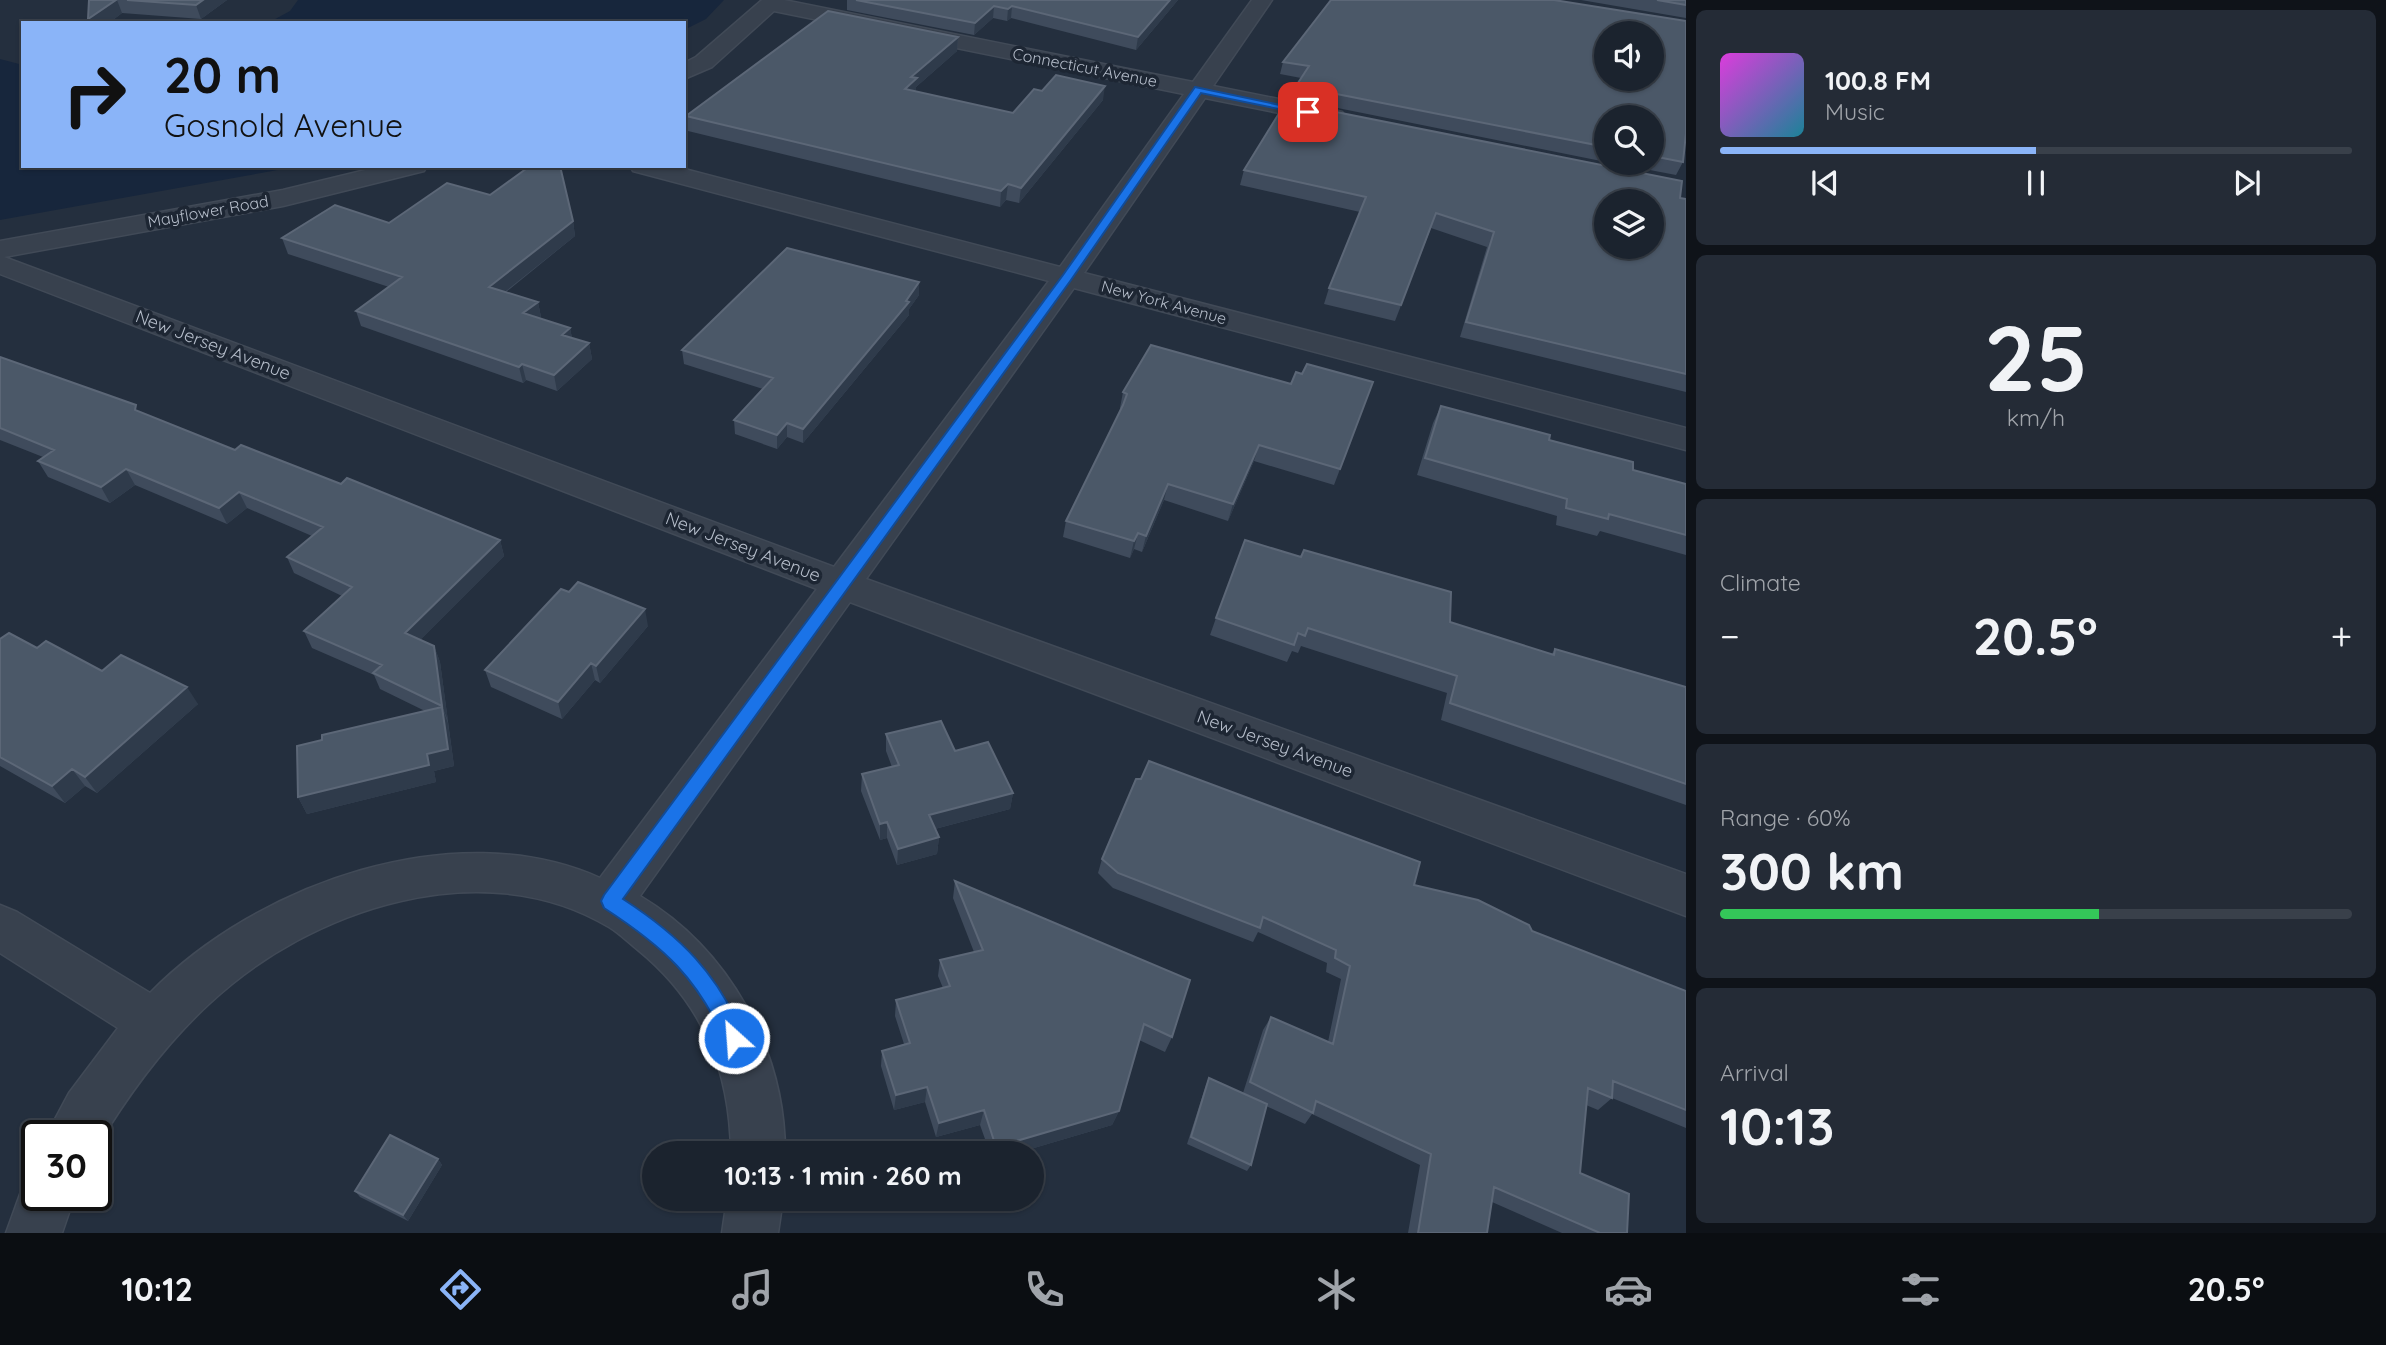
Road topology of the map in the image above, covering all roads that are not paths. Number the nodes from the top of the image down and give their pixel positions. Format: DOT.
graph roads {
  1 [pos="1262,0"];
  2 [pos="773,2"];
  3 [pos="686,71"];
  4 [pos="1198,89"];
  5 [pos="1363,123"];
  6 [pos="407,168"];
  7 [pos="650,168"];
  8 [pos="0,249"];
  9 [pos="0,264"];
  10 [pos="1067,277"];
  11 [pos="1686,439"];
  12 [pos="841,584"];
  13 [pos="1686,895"];
  14 [pos="610,901"];
  15 [pos="0,927"];
  16 [pos="154,1023"];
  17 [pos="83,1120"];
  18 [pos="757,1141"];
  19 [pos="42,1211"];
  20 [pos="753,1211"];
  21 [pos="34,1233"];
  22 [pos="750,1233"];
  1 -- 4 [label="street"];
  2 -- 3 [label="street"];
  2 -- 4 [label="street, Connecticut Avenue"];
  4 -- 5 [label="street, Connecticut Avenue"];
  4 -- 10 [label="street"];
  6 -- 8 [label="street, Mayflower Road"];
  7 -- 10 [label="street, New York Avenue"];
  9 -- 12 [label="street, New Jersey Avenue"];
  10 -- 11 [label="street, New York Avenue"];
  10 -- 12 [label="street"];
  12 -- 13 [label="street, New Jersey Avenue"];
  12 -- 14 [label="street"];
  14 -- 16 [label="street"];
  14 -- 18 [label="street"];
  15 -- 16 [label="street"];
  16 -- 17 [label="street"];
  19 -- 21 [label="street"];
  20 -- 22 [label="street"];
}
